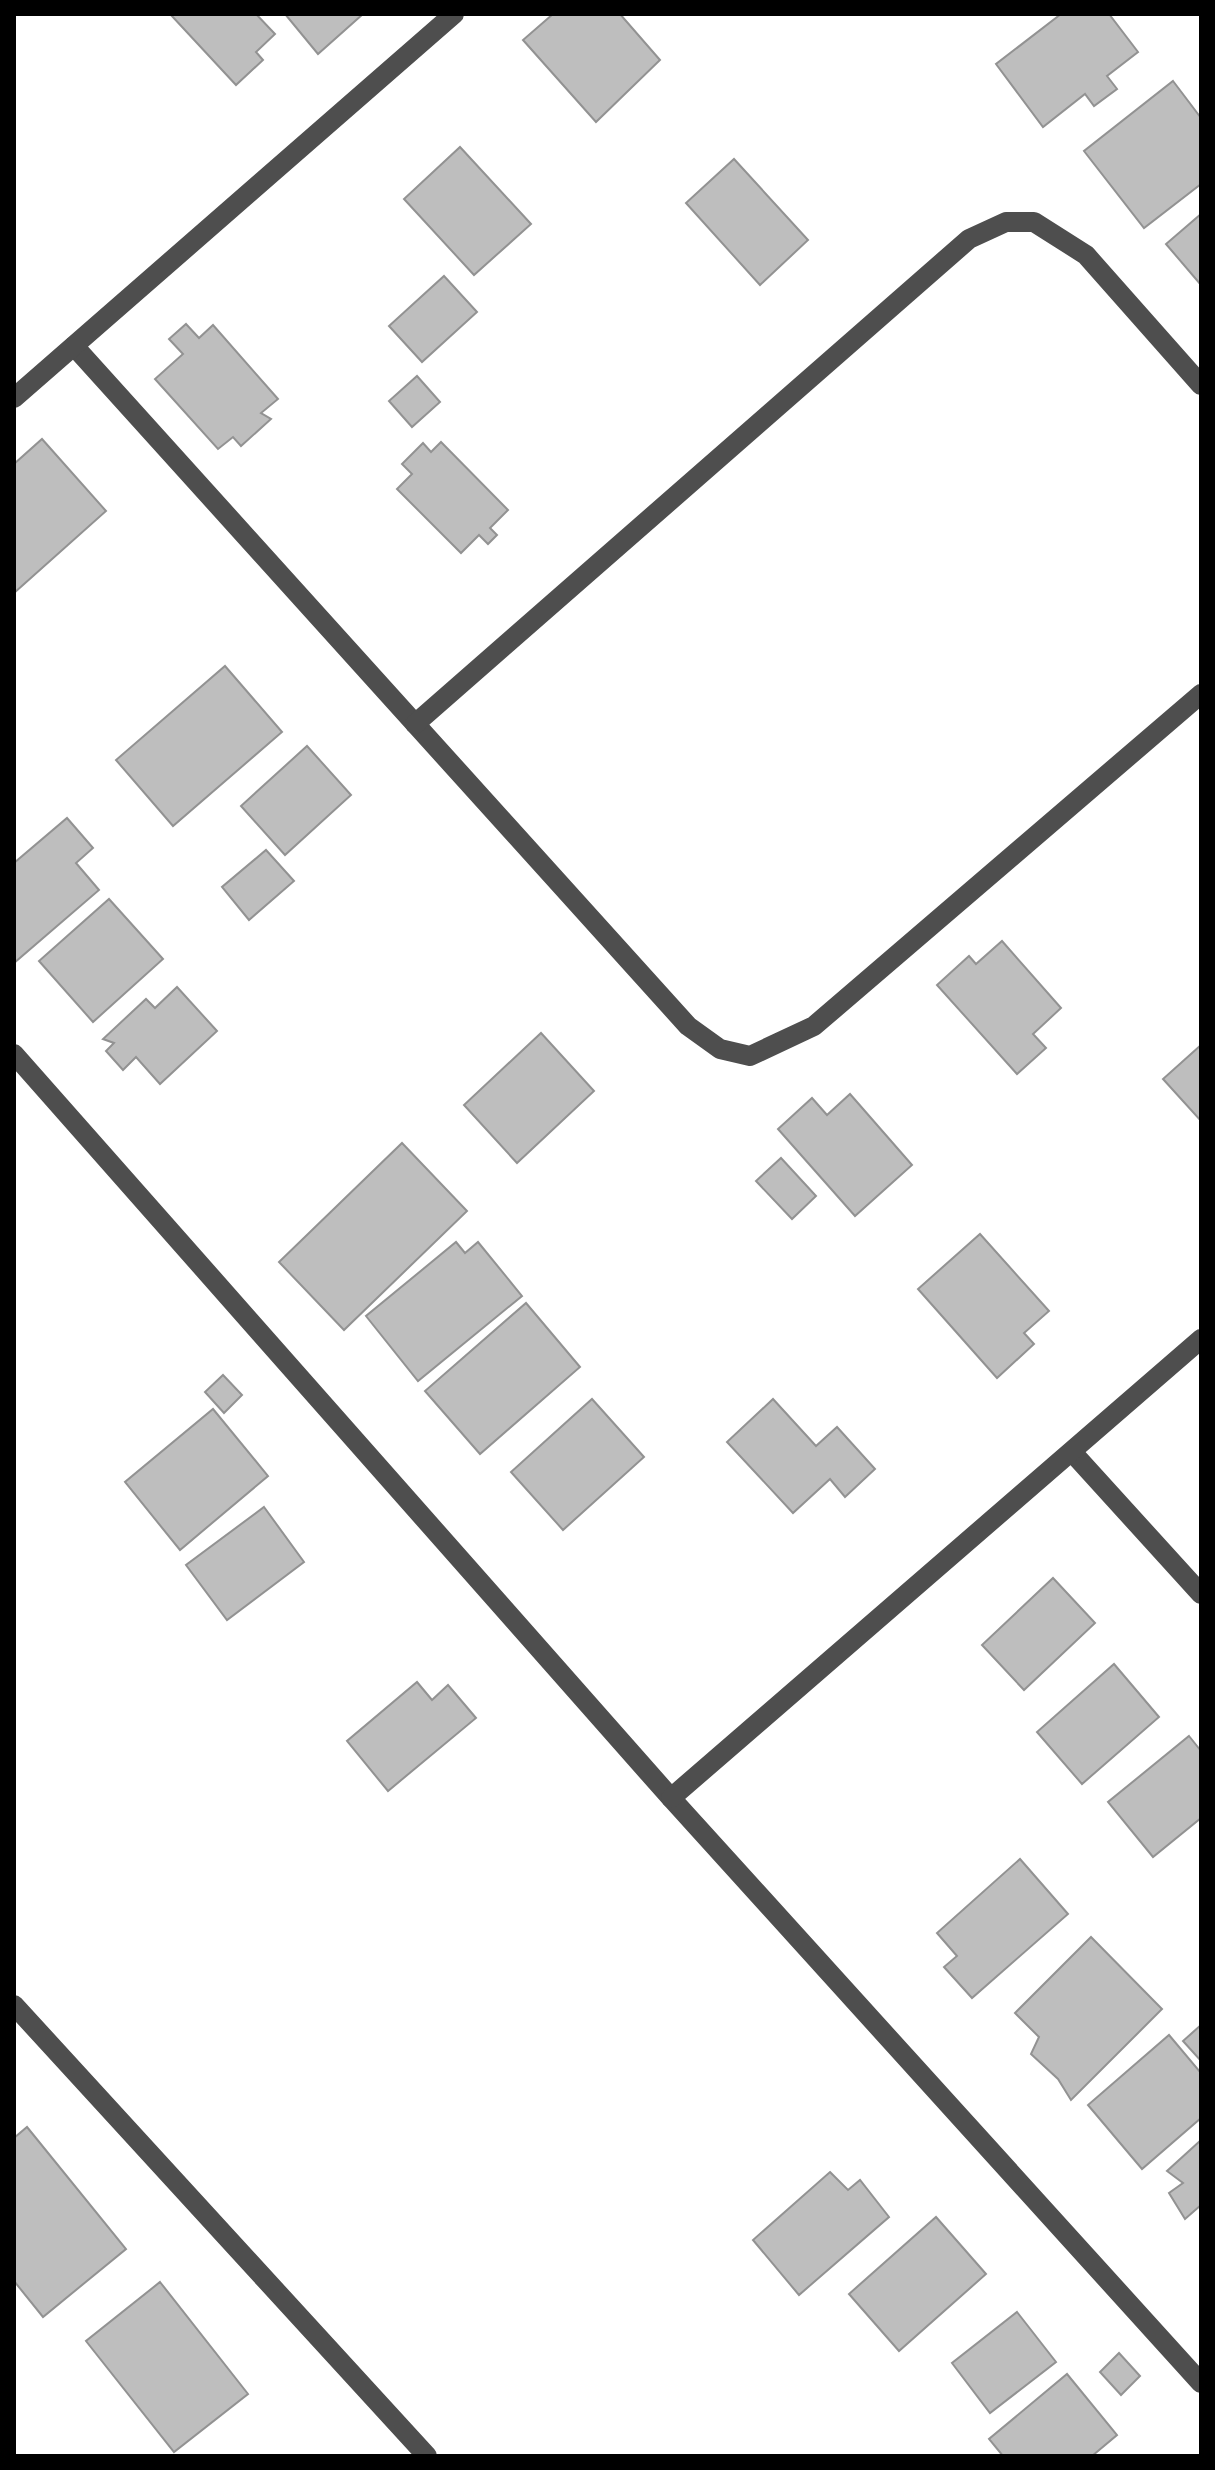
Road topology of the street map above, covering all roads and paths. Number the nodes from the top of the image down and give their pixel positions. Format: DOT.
graph roads {
  1 [pos="454,14"];
  2 [pos="74,346"];
  3 [pos="1201,385"];
  4 [pos="14,398"];
  5 [pos="1201,694"];
  6 [pos="415,724"];
  7 [pos="14,1054"];
  8 [pos="1201,1339"];
  9 [pos="1072,1452"];
  10 [pos="1201,1594"];
  11 [pos="671,1798"];
  12 [pos="14,2005"];
  13 [pos="1201,2383"];
  14 [pos="427,2456"];
  1 -- 2 [label="street"];
  2 -- 4 [label="street"];
  2 -- 6 [label="street"];
  3 -- 6 [label="street"];
  5 -- 6 [label="street"];
  7 -- 11 [label="street"];
  8 -- 9 [label="street"];
  9 -- 10 [label="street"];
  9 -- 11 [label="street"];
  11 -- 13 [label="street"];
  12 -- 14 [label="street"];
}
